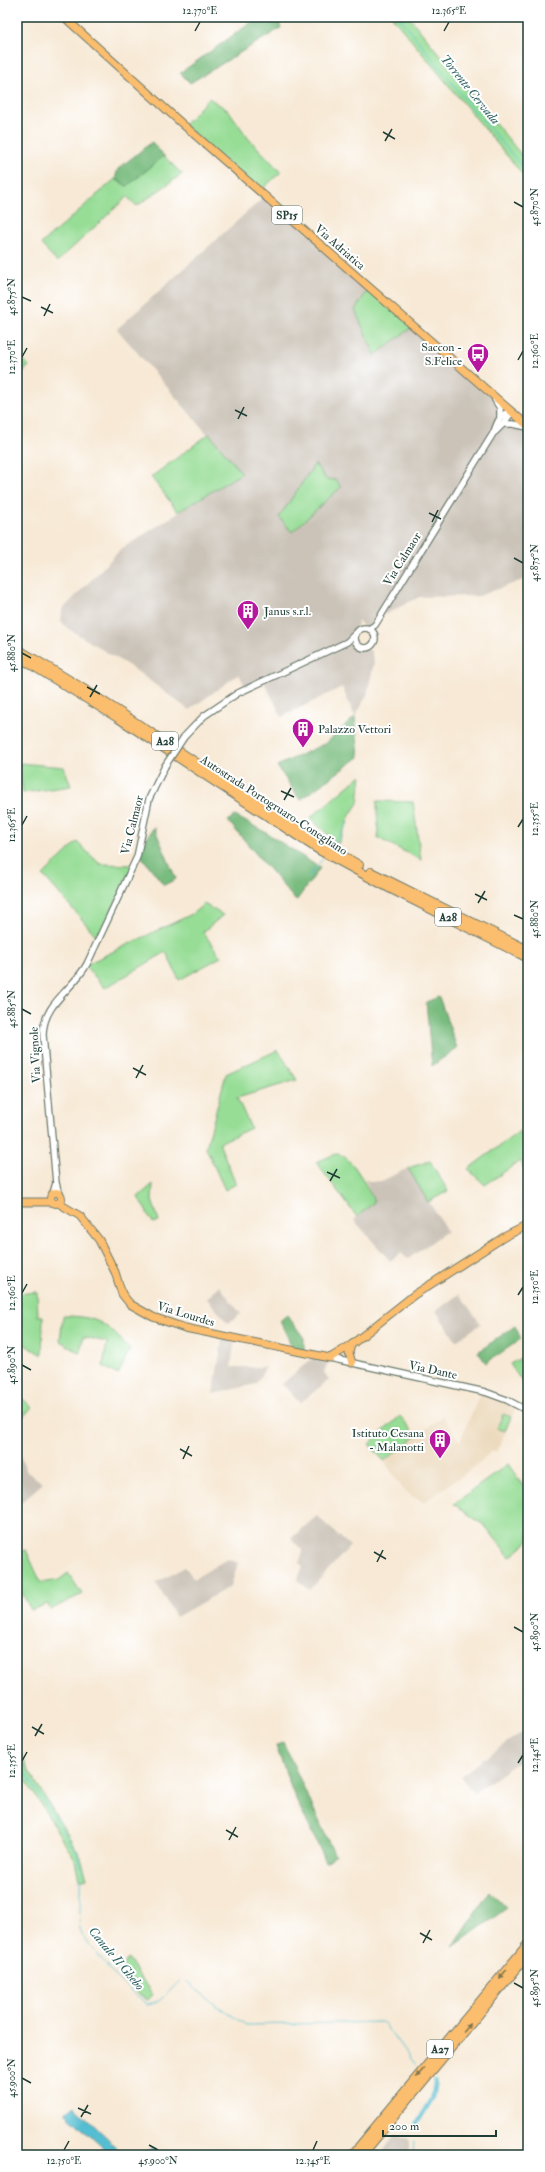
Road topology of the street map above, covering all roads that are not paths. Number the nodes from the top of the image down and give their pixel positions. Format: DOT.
graph roads {
  1 [pos="64,17"];
  2 [pos="493,395"];
  3 [pos="511,411"];
  4 [pos="500,418"];
  5 [pos="504,424"];
  6 [pos="528,427"];
  7 [pos="494,432"];
  8 [pos="380,617"];
  9 [pos="369,628"];
  10 [pos="355,634"];
  11 [pos="374,634"];
  12 [pos="347,642"];
  13 [pos="356,644"];
  14 [pos="17,649"];
  15 [pos="17,656"];
  16 [pos="308,840"];
  17 [pos="369,874"];
  18 [pos="528,950"];
  19 [pos="528,958"];
  20 [pos="87,964"];
  21 [pos="54,1199"];
  22 [pos="17,1202"];
  23 [pos="528,1225"];
  24 [pos="351,1345"];
  25 [pos="330,1358"];
  26 [pos="352,1363"];
  27 [pos="528,1411"];
  28 [pos="528,1944"];
  29 [pos="528,1956"];
  30 [pos="352,2155"];
  31 [pos="362,2155"];
  1 -- 2 [label="main road, Via Adriatica / SP15"];
  2 -- 3 [label="main road, Via Adriatica / SP15"];
  2 -- 4 [label="street"];
  3 -- 4 [label="street"];
  3 -- 5 [label="street, Via Calmaor"];
  3 -- 6 [label="main road, SP15"];
  4 -- 7 [label="street, Via Calmaor"];
  5 -- 6 [label="street"];
  5 -- 7 [label="street, Via Calmaor"];
  7 -- 8 [label="street, Via Calmaor"];
  8 -- 9 [label="street, Via Calmaor"];
  8 -- 11 [label="street, Via Calmaor"];
  9 -- 10 [label="street"];
  9 -- 11 [label="street"];
  10 -- 12 [label="street, Via Calmaor"];
  10 -- 13 [label="street"];
  11 -- 13 [label="street"];
  12 -- 13 [label="street"];
  12 -- 20 [label="street, Via Calmaor, bridge"];
  14 -- 16 [label="highway, Autostrada Portogruaro-Conegliano / A28"];
  15 -- 16 [label="highway, Autostrada Portogruaro-Conegliano / A28"];
  16 -- 17 [label="highway, Autostrada Portogruaro-Conegliano / A28"];
  17 -- 18 [label="highway, Autostrada Portogruaro-Conegliano / A28"];
  17 -- 19 [label="highway, Autostrada Portogruaro-Conegliano / A28"];
  20 -- 21 [label="street, Via Vignole"];
  21 -- 22 [label="main road, Via Lourdes"];
  21 -- 25 [label="main road, Via Lourdes"];
  23 -- 24 [label="main road"];
  24 -- 25 [label="main road"];
  24 -- 26 [label="main road"];
  25 -- 26 [label="street, Via Dante"];
  26 -- 27 [label="street, Via Dante"];
  28 -- 30 [label="highway, A27, one-way"];
  31 -- 29 [label="highway, A27, one-way"];
}
